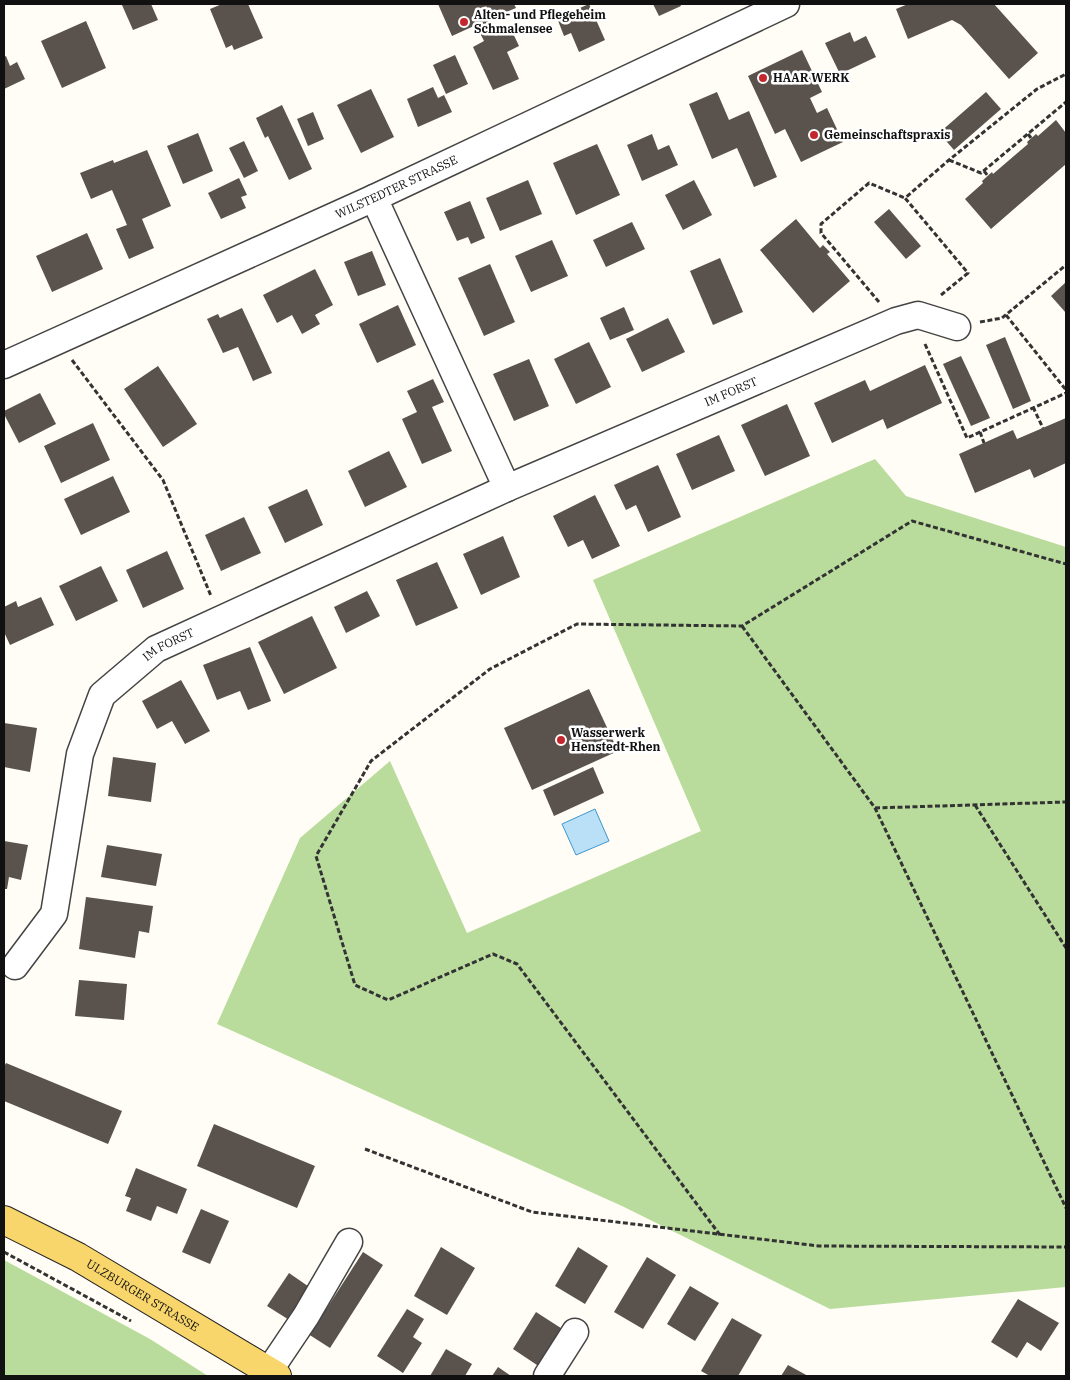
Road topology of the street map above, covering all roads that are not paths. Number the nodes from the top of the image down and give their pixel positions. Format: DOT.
graph roads {
  1 [pos="786,4"];
  2 [pos="374,198"];
  3 [pos="957,327"];
  4 [pos="4,364"];
  5 [pos="507,488"];
  6 [pos="15,966"];
  7 [pos="4,1220"];
  8 [pos="349,1242"];
  9 [pos="575,1332"];
  10 [pos="273,1374"];
  11 [pos="547,1376"];
  1 -- 2 [label="street, WILSTEDTER STRASSE"];
  2 -- 4 [label="street, WILSTEDTER STRASSE"];
  2 -- 5 [label="street"];
  3 -- 5 [label="street, IM FORST"];
  5 -- 6 [label="street, IM FORST"];
  7 -- 10 [label="main road, ULZBURGER STRASSE"];
  8 -- 10 [label="street"];
  9 -- 11 [label="street"];
}
